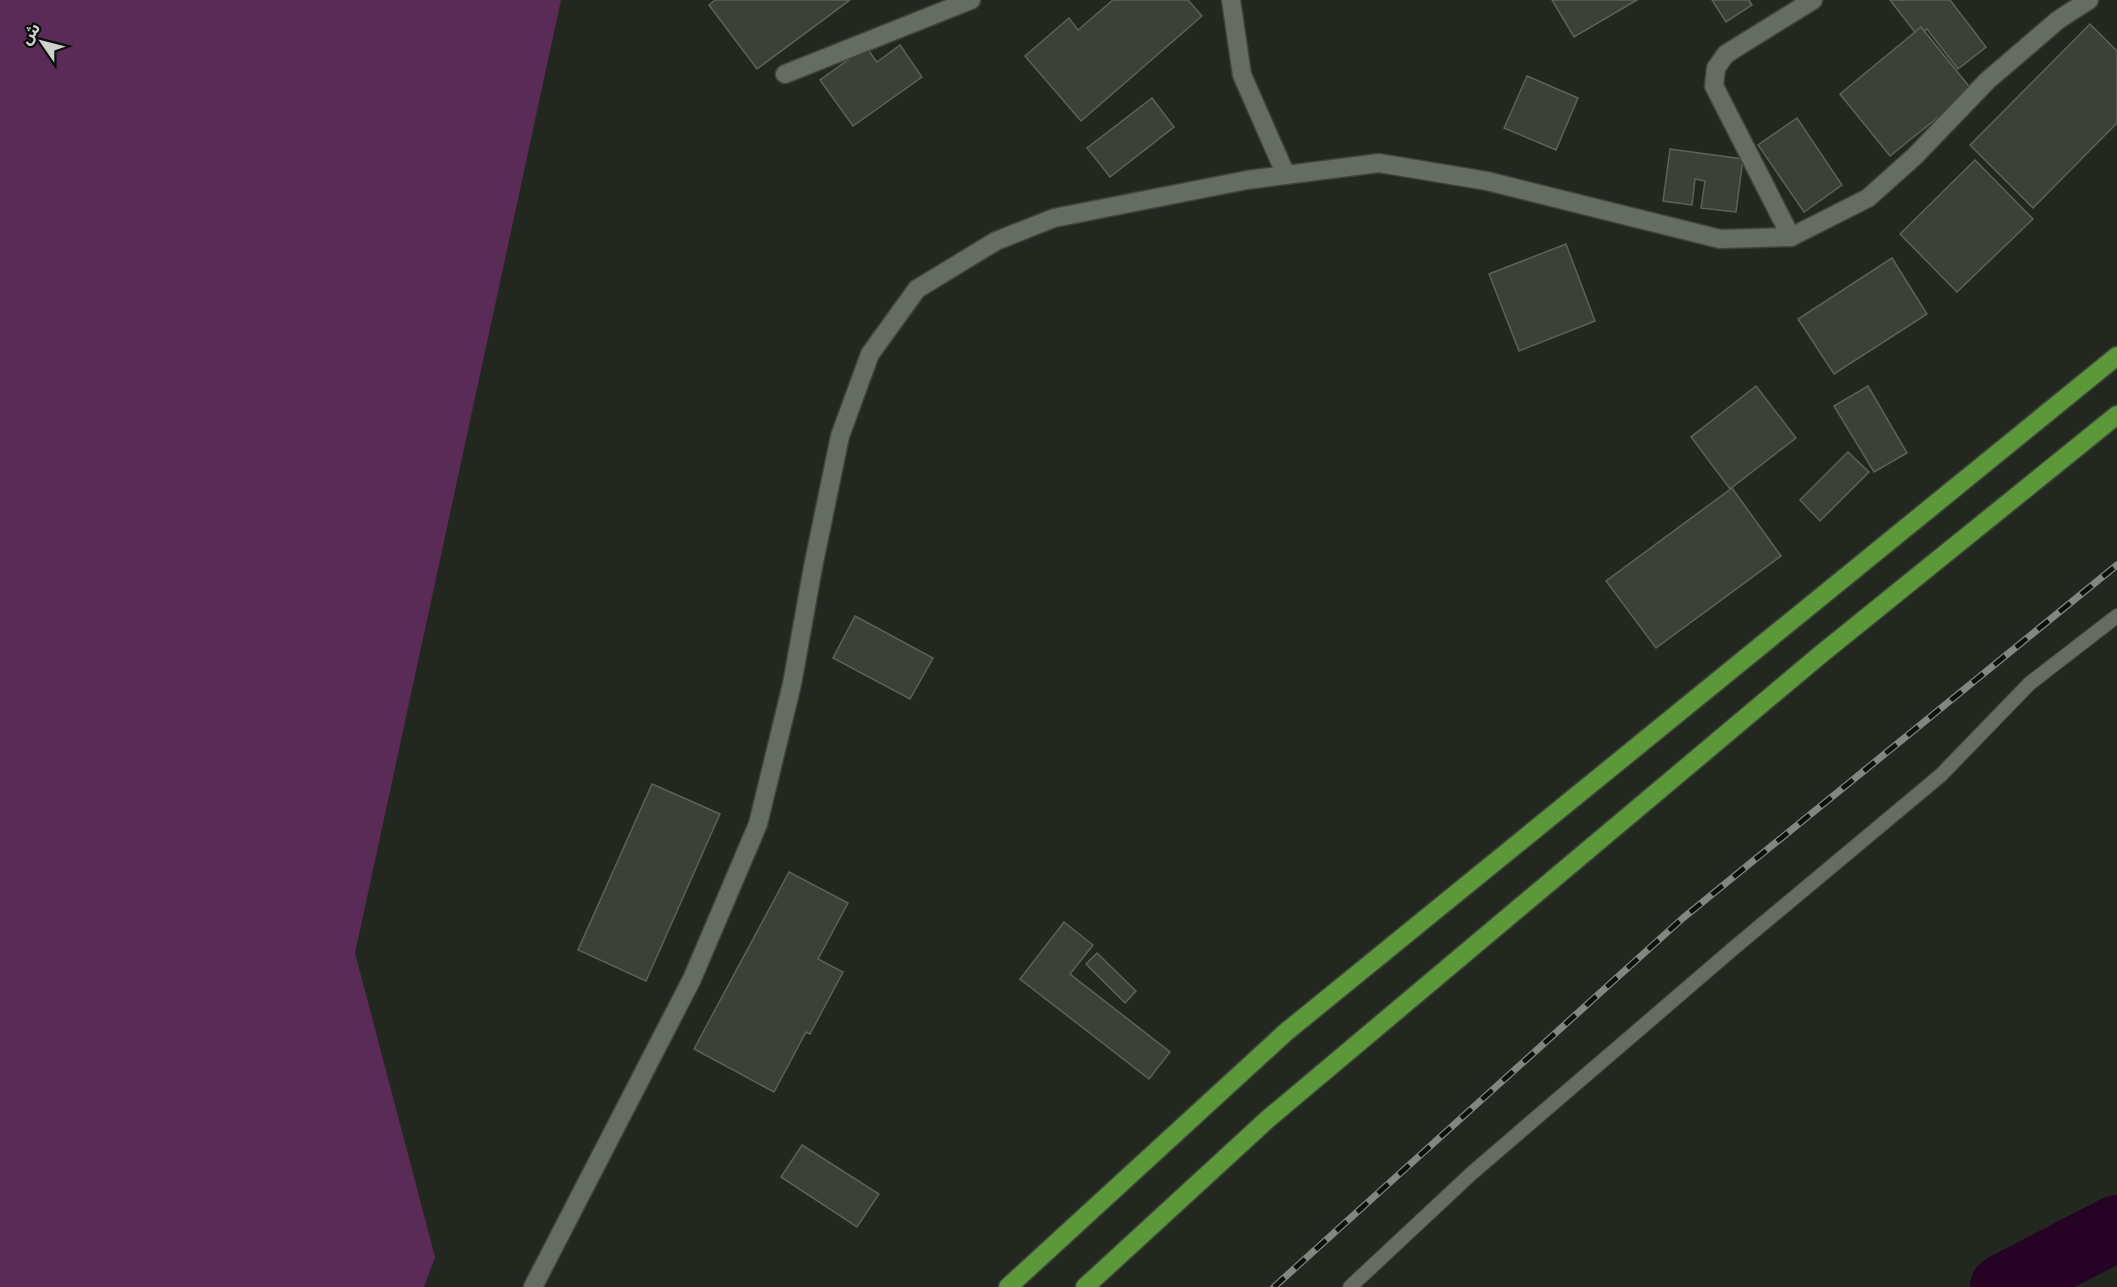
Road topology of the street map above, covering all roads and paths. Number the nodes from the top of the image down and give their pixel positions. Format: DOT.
graph roads {
  1 [pos="971,0"];
  2 [pos="1231,0"];
  3 [pos="1813,0"];
  4 [pos="2089,0"];
  5 [pos="785,74"];
  6 [pos="1286,175"];
  7 [pos="1791,237"];
  8 [pos="2117,356"];
  9 [pos="2117,416"];
  10 [pos="2117,616"];
  11 [pos="533,1287"];
  12 [pos="1008,1287"];
  13 [pos="1085,1287"];
  14 [pos="1350,1287"];
  1 -- 5 [label="street"];
  2 -- 6 [label="street"];
  3 -- 7 [label="street"];
  4 -- 7 [label="street"];
  6 -- 7 [label="street"];
  6 -- 11 [label="street"];
  8 -- 12 [label="highway"];
  9 -- 13 [label="highway"];
  10 -- 14 [label="lane"];
}
